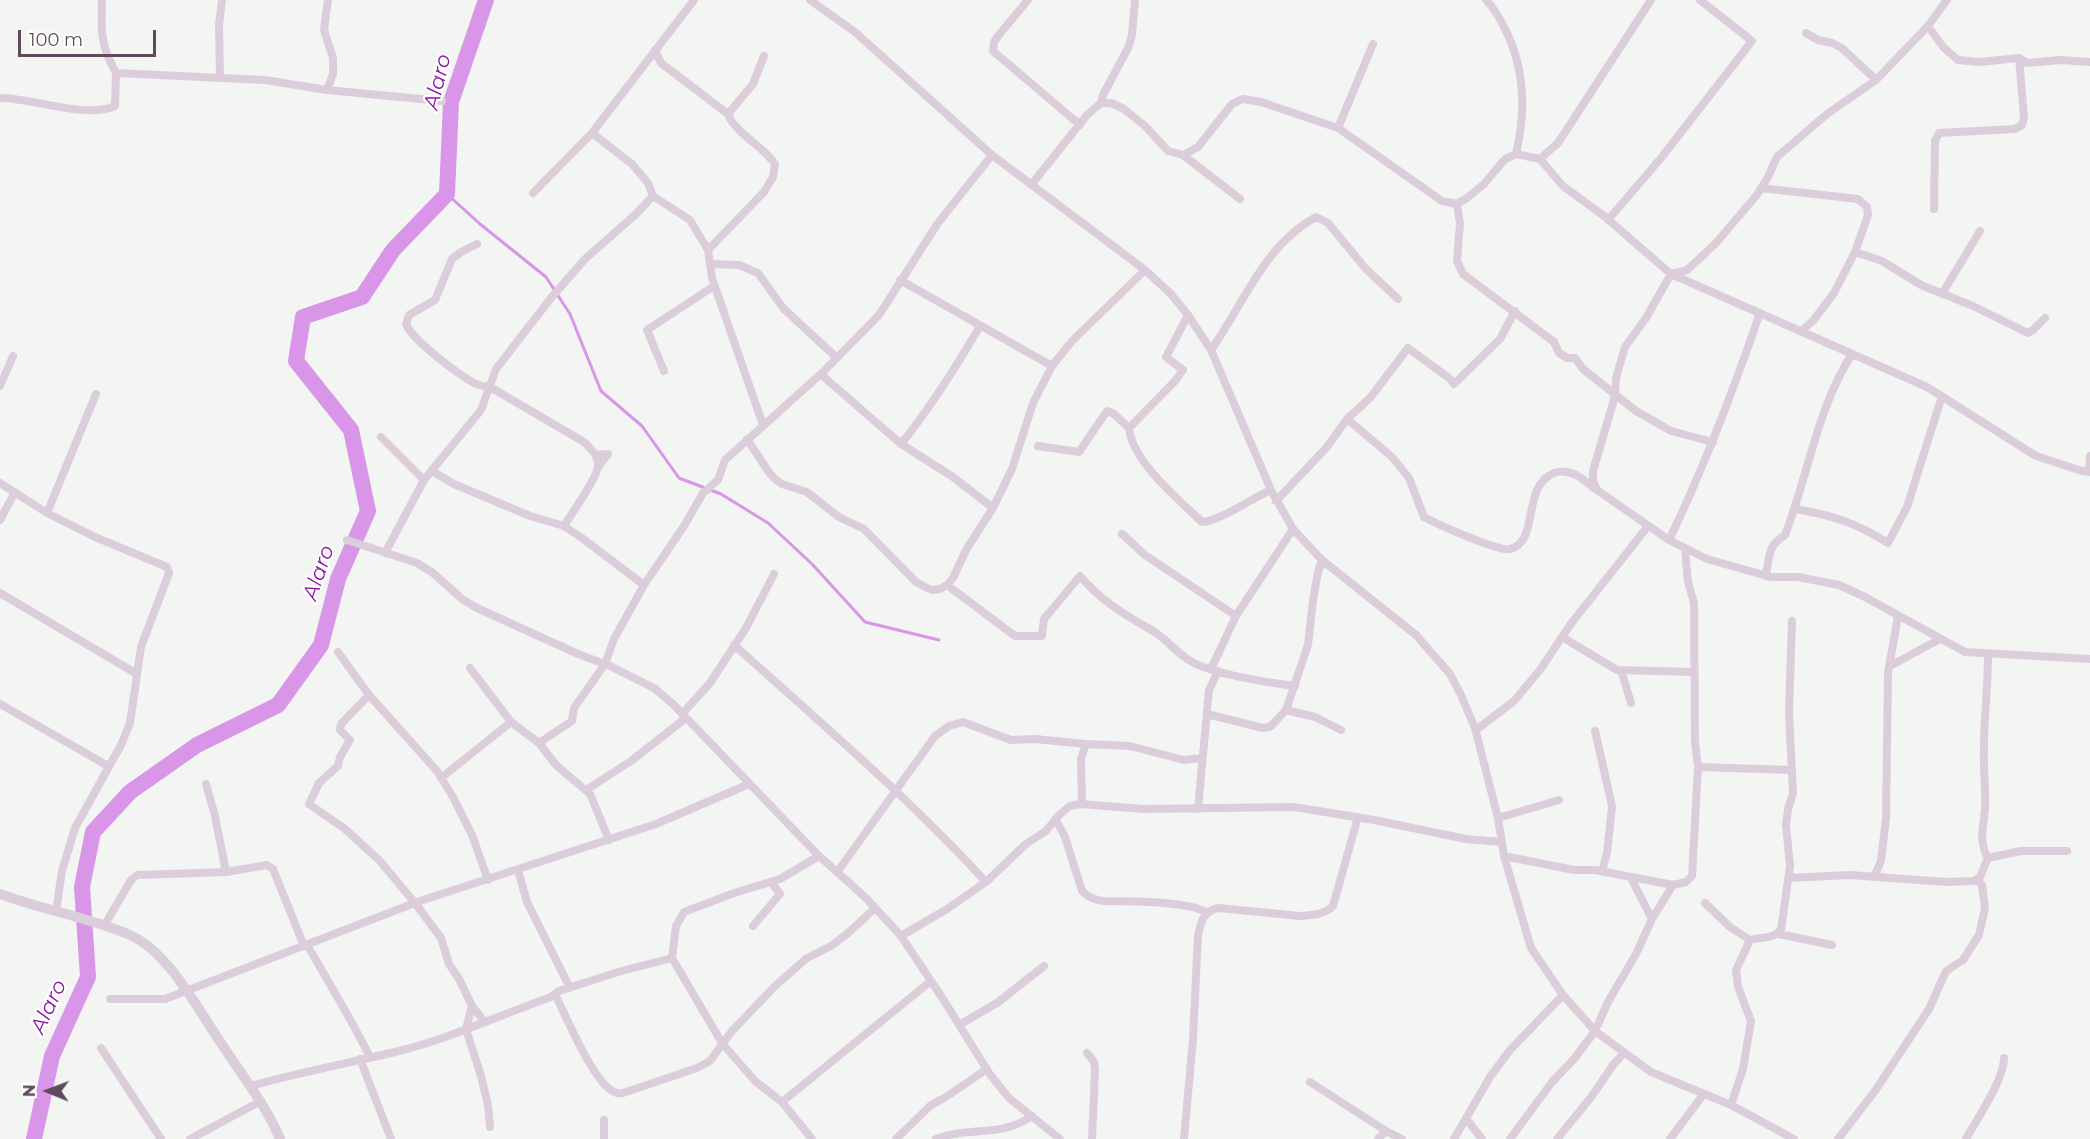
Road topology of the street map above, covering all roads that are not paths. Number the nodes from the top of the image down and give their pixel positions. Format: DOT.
graph roads {
  1 [pos="102,0"];
  2 [pos="222,0"];
  3 [pos="328,0"];
  4 [pos="694,0"];
  5 [pos="810,0"];
  6 [pos="1028,0"];
  7 [pos="1135,0"];
  8 [pos="1486,0"];
  9 [pos="1651,0"];
  10 [pos="1700,0"];
  11 [pos="1947,0"];
  12 [pos="1928,26"];
  13 [pos="1806,33"];
  14 [pos="1373,44"];
  15 [pos="655,50"];
  16 [pos="764,56"];
  17 [pos="2019,58"];
  18 [pos="2090,62"];
  19 [pos="116,73"];
  20 [pos="220,78"];
  21 [pos="1876,80"];
  22 [pos="327,90"];
  23 [pos="0,98"];
  24 [pos="442,101"];
  25 [pos="1101,103"];
  26 [pos="728,114"];
  27 [pos="1080,126"];
  28 [pos="1338,128"];
  29 [pos="592,133"];
  30 [pos="1516,154"];
  31 [pos="992,155"];
  32 [pos="1183,155"];
  33 [pos="1540,159"];
  34 [pos="1031,186"];
  35 [pos="1761,188"];
  36 [pos="533,193"];
  37 [pos="652,196"];
  38 [pos="1240,199"];
  39 [pos="1457,204"];
  40 [pos="1934,209"];
  41 [pos="1608,220"];
  42 [pos="1980,231"];
  43 [pos="477,244"];
  44 [pos="708,250"];
  45 [pos="1855,252"];
  46 [pos="710,264"];
  47 [pos="1145,270"];
  48 [pos="1671,274"];
  49 [pos="900,280"];
  50 [pos="714,286"];
  51 [pos="1942,294"];
  52 [pos="1398,299"];
  53 [pos="1515,311"];
  54 [pos="1760,313"];
  55 [pos="1188,315"];
  56 [pos="2045,318"];
  57 [pos="980,326"];
  58 [pos="1801,331"];
  59 [pos="1211,350"];
  60 [pos="1852,354"];
  61 [pos="13,356"];
  62 [pos="837,358"];
  63 [pos="1052,366"];
  64 [pos="664,370"];
  65 [pos="822,373"];
  66 [pos="0,386"];
  67 [pos="490,387"];
  68 [pos="96,394"];
  69 [pos="1615,396"];
  70 [pos="1942,396"];
  71 [pos="1347,419"];
  72 [pos="763,425"];
  73 [pos="1129,428"];
  74 [pos="381,437"];
  75 [pos="747,439"];
  76 [pos="1713,442"];
  77 [pos="901,444"];
  78 [pos="1038,446"];
  79 [pos="2090,456"];
  80 [pos="432,471"];
  81 [pos="1593,471"];
  82 [pos="2089,472"];
  83 [pos="1581,477"];
  84 [pos="424,480"];
  85 [pos="0,483"];
  86 [pos="1270,490"];
  87 [pos="1596,490"];
  88 [pos="15,492"];
  89 [pos="1276,501"];
  90 [pos="993,508"];
  91 [pos="1795,509"];
  92 [pos="47,513"];
  93 [pos="0,520"];
  94 [pos="564,526"];
  95 [pos="1648,526"];
  96 [pos="1293,530"];
  97 [pos="1122,534"];
  98 [pos="347,540"];
  99 [pos="1669,540"];
  100 [pos="1685,548"];
  101 [pos="385,553"];
  102 [pos="1322,560"];
  103 [pos="774,574"];
  104 [pos="1766,576"];
  105 [pos="644,585"];
  106 [pos="947,585"];
  107 [pos="0,593"];
  108 [pos="1236,616"];
  109 [pos="1898,616"];
  110 [pos="1792,621"];
  111 [pos="1562,637"];
  112 [pos="1940,639"];
  113 [pos="734,645"];
  114 [pos="338,651"];
  115 [pos="1988,655"];
  116 [pos="2090,660"];
  117 [pos="605,664"];
  118 [pos="1890,666"];
  119 [pos="470,668"];
  120 [pos="1214,670"];
  121 [pos="1621,670"];
  122 [pos="1694,672"];
  123 [pos="137,674"];
  124 [pos="1295,686"];
  125 [pos="369,696"];
  126 [pos="0,704"];
  127 [pos="1631,704"];
  128 [pos="1286,710"];
  129 [pos="1207,714"];
  130 [pos="684,716"];
  131 [pos="511,722"];
  132 [pos="1341,730"];
  133 [pos="1476,730"];
  134 [pos="1595,731"];
  135 [pos="539,743"];
  136 [pos="1086,744"];
  137 [pos="1202,758"];
  138 [pos="108,766"];
  139 [pos="1698,767"];
  140 [pos="1792,770"];
  141 [pos="441,778"];
  142 [pos="206,784"];
  143 [pos="750,784"];
  144 [pos="586,790"];
  145 [pos="895,791"];
  146 [pos="1559,800"];
  147 [pos="1082,804"];
  148 [pos="1198,809"];
  149 [pos="1358,817"];
  150 [pos="1498,818"];
  151 [pos="1056,820"];
  152 [pos="609,840"];
  153 [pos="1502,842"];
  154 [pos="2067,851"];
  155 [pos="819,856"];
  156 [pos="1504,856"];
  157 [pos="1988,858"];
  158 [pos="518,870"];
  159 [pos="838,871"];
  160 [pos="1602,871"];
  161 [pos="226,872"];
  162 [pos="1874,877"];
  163 [pos="1631,878"];
  164 [pos="1788,878"];
  165 [pos="488,880"];
  166 [pos="1977,880"];
  167 [pos="771,882"];
  168 [pos="986,882"];
  169 [pos="1673,885"];
  170 [pos="0,896"];
  171 [pos="415,903"];
  172 [pos="1705,903"];
  173 [pos="875,909"];
  174 [pos="56,911"];
  175 [pos="1207,912"];
  176 [pos="1652,919"];
  177 [pos="104,926"];
  178 [pos="753,926"];
  179 [pos="1779,934"];
  180 [pos="901,936"];
  181 [pos="1750,940"];
  182 [pos="1832,945"];
  183 [pos="306,946"];
  184 [pos="672,958"];
  185 [pos="1044,966"];
  186 [pos="931,981"];
  187 [pos="570,988"];
  188 [pos="188,991"];
  189 [pos="555,994"];
  190 [pos="1563,995"];
  191 [pos="110,999"];
  192 [pos="472,1006"];
  193 [pos="484,1021"];
  194 [pos="958,1025"];
  195 [pos="466,1029"];
  196 [pos="1595,1032"];
  197 [pos="722,1043"];
  198 [pos="101,1048"];
  199 [pos="1088,1053"];
  200 [pos="1624,1053"];
  201 [pos="370,1057"];
  202 [pos="2004,1058"];
  203 [pos="360,1059"];
  204 [pos="987,1069"];
  205 [pos="1310,1082"];
  206 [pos="251,1086"];
  207 [pos="1703,1095"];
  208 [pos="261,1101"];
  209 [pos="782,1102"];
  210 [pos="1731,1105"];
  211 [pos="1032,1116"];
  212 [pos="604,1120"];
  213 [pos="1467,1120"];
  214 [pos="490,1127"];
  215 [pos="1386,1131"];
  216 [pos="901,1138"];
  217 [pos="161,1139"];
  218 [pos="190,1139"];
  219 [pos="280,1139"];
  220 [pos="391,1139"];
  221 [pos="604,1139"];
  222 [pos="812,1139"];
  223 [pos="936,1139"];
  224 [pos="1060,1139"];
  225 [pos="1092,1139"];
  226 [pos="1184,1139"];
  227 [pos="1378,1139"];
  228 [pos="1402,1139"];
  229 [pos="1454,1139"];
  230 [pos="1482,1139"];
  231 [pos="1510,1139"];
  232 [pos="1557,1139"];
  233 [pos="1670,1139"];
  234 [pos="1794,1139"];
  235 [pos="1838,1139"];
  236 [pos="1966,1139"];
  1 -- 19 [label="street"];
  2 -- 20 [label="street"];
  3 -- 22 [label="street"];
  4 -- 15 [label="street"];
  5 -- 31 [label="street"];
  6 -- 27 [label="street"];
  7 -- 25 [label="street"];
  8 -- 30 [label="street"];
  9 -- 33 [label="street"];
  10 -- 41 [label="street"];
  11 -- 12 [label="street"];
  12 -- 17 [label="street"];
  12 -- 21 [label="street"];
  13 -- 21 [label="street"];
  14 -- 28 [label="street"];
  15 -- 26 [label="street"];
  15 -- 29 [label="street"];
  16 -- 26 [label="street"];
  17 -- 18 [label="street"];
  17 -- 40 [label="street"];
  19 -- 20 [label="street"];
  19 -- 23 [label="street"];
  20 -- 22 [label="street"];
  21 -- 35 [label="street"];
  22 -- 24 [label="street"];
  25 -- 27 [label="street"];
  25 -- 32 [label="street"];
  26 -- 44 [label="street"];
  27 -- 34 [label="street"];
  28 -- 32 [label="street"];
  28 -- 39 [label="street"];
  29 -- 36 [label="street"];
  29 -- 37 [label="street"];
  30 -- 33 [label="street"];
  30 -- 39 [label="street"];
  31 -- 34 [label="street"];
  31 -- 49 [label="street"];
  32 -- 38 [label="street"];
  33 -- 41 [label="street"];
  34 -- 47 [label="street"];
  35 -- 45 [label="street"];
  35 -- 48 [label="street"];
  37 -- 44 [label="street"];
  37 -- 67 [label="street"];
  39 -- 53 [label="street"];
  41 -- 48 [label="street"];
  42 -- 51 [label="street"];
  43 -- 67 [label="street"];
  44 -- 46 [label="street"];
  45 -- 51 [label="street"];
  45 -- 58 [label="street"];
  46 -- 50 [label="street"];
  46 -- 62 [label="street"];
  47 -- 55 [label="street"];
  47 -- 63 [label="street"];
  48 -- 54 [label="street"];
  48 -- 69 [label="street"];
  49 -- 57 [label="street"];
  49 -- 62 [label="street"];
  50 -- 64 [label="street"];
  50 -- 72 [label="street"];
  51 -- 56 [label="street"];
  52 -- 59 [label="street"];
  53 -- 69 [label="street"];
  53 -- 71 [label="street"];
  54 -- 58 [label="street"];
  54 -- 76 [label="street"];
  55 -- 59 [label="street"];
  55 -- 73 [label="street"];
  57 -- 63 [label="street"];
  57 -- 77 [label="street"];
  58 -- 60 [label="street"];
  59 -- 86 [label="street"];
  60 -- 70 [label="street"];
  60 -- 91 [label="street"];
  61 -- 66 [label="street"];
  62 -- 65 [label="street"];
  63 -- 90 [label="street"];
  65 -- 72 [label="street"];
  65 -- 77 [label="street"];
  67 -- 80 [label="street"];
  67 -- 94 [label="street"];
  68 -- 92 [label="street"];
  69 -- 76 [label="street"];
  69 -- 81 [label="street"];
  70 -- 82 [label="street"];
  70 -- 91 [label="street"];
  71 -- 83 [label="street"];
  71 -- 89 [label="street"];
  72 -- 75 [label="street"];
  73 -- 78 [label="street"];
  73 -- 86 [label="street"];
  74 -- 84 [label="street"];
  75 -- 105 [label="street"];
  75 -- 106 [label="street"];
  76 -- 99 [label="street"];
  77 -- 90 [label="street"];
  79 -- 82 [label="street"];
  80 -- 84 [label="street"];
  80 -- 94 [label="street"];
  81 -- 83 [label="street"];
  81 -- 87 [label="street"];
  83 -- 87 [label="street"];
  84 -- 101 [label="street"];
  85 -- 88 [label="street"];
  86 -- 89 [label="street"];
  87 -- 95 [label="street"];
  88 -- 92 [label="street"];
  88 -- 93 [label="street"];
  89 -- 96 [label="street"];
  90 -- 106 [label="street"];
  91 -- 104 [label="street"];
  92 -- 123 [label="street"];
  94 -- 105 [label="street"];
  95 -- 99 [label="street"];
  95 -- 111 [label="street"];
  96 -- 102 [label="street"];
  96 -- 108 [label="street"];
  97 -- 108 [label="street"];
  98 -- 101 [label="street"];
  99 -- 100 [label="street"];
  100 -- 104 [label="street"];
  100 -- 122 [label="street"];
  101 -- 117 [label="street"];
  102 -- 124 [label="street"];
  102 -- 133 [label="street"];
  103 -- 113 [label="street"];
  104 -- 109 [label="street"];
  105 -- 117 [label="street"];
  106 -- 120 [label="street"];
  107 -- 123 [label="street"];
  108 -- 120 [label="street"];
  109 -- 112 [label="street"];
  109 -- 118 [label="street"];
  110 -- 140 [label="street"];
  111 -- 121 [label="street"];
  111 -- 133 [label="street"];
  112 -- 115 [label="street"];
  112 -- 118 [label="street"];
  113 -- 130 [label="street"];
  113 -- 145 [label="street"];
  114 -- 125 [label="street"];
  115 -- 116 [label="street"];
  115 -- 157 [label="street"];
  117 -- 130 [label="street"];
  117 -- 135 [label="street"];
  118 -- 162 [label="street"];
  119 -- 131 [label="street"];
  120 -- 124 [label="street"];
  120 -- 129 [label="street"];
  121 -- 122 [label="street"];
  121 -- 127 [label="street"];
  122 -- 139 [label="street"];
  123 -- 138 [label="street"];
  124 -- 128 [label="street"];
  125 -- 141 [label="street"];
  125 -- 171 [label="street"];
  126 -- 138 [label="street"];
  128 -- 129 [label="street"];
  128 -- 132 [label="street"];
  129 -- 137 [label="street"];
  130 -- 143 [label="street"];
  130 -- 144 [label="street"];
  131 -- 135 [label="street"];
  131 -- 141 [label="street"];
  133 -- 150 [label="street"];
  134 -- 160 [label="street"];
  135 -- 144 [label="street"];
  136 -- 137 [label="street"];
  136 -- 145 [label="street"];
  136 -- 147 [label="street"];
  137 -- 148 [label="street"];
  138 -- 174 [label="street"];
  139 -- 140 [label="street"];
  139 -- 169 [label="street"];
  140 -- 164 [label="street"];
  141 -- 165 [label="street"];
  142 -- 161 [label="street"];
  143 -- 152 [label="street"];
  143 -- 155 [label="street"];
  144 -- 152 [label="street"];
  145 -- 159 [label="street"];
  145 -- 168 [label="street"];
  146 -- 150 [label="street"];
  147 -- 148 [label="street"];
  147 -- 151 [label="street"];
  148 -- 149 [label="street"];
  149 -- 153 [label="street"];
  149 -- 175 [label="street"];
  150 -- 153 [label="street"];
  151 -- 168 [label="street"];
  151 -- 175 [label="street"];
  152 -- 158 [label="street"];
  153 -- 156 [label="street"];
  154 -- 157 [label="street"];
  155 -- 159 [label="street"];
  155 -- 167 [label="street"];
  156 -- 160 [label="street"];
  156 -- 190 [label="street"];
  157 -- 166 [label="street"];
  158 -- 165 [label="street"];
  158 -- 187 [label="street"];
  159 -- 173 [label="street"];
  160 -- 163 [label="street"];
  161 -- 177 [label="street"];
  161 -- 183 [label="street"];
  162 -- 164 [label="street"];
  162 -- 166 [label="street"];
  163 -- 169 [label="street"];
  163 -- 176 [label="street"];
  164 -- 179 [label="street"];
  165 -- 171 [label="street"];
  166 -- 235 [label="street"];
  167 -- 178 [label="street"];
  167 -- 184 [label="street"];
  168 -- 180 [label="street"];
  169 -- 176 [label="street"];
  170 -- 174 [label="street"];
  171 -- 183 [label="street"];
  171 -- 192 [label="street"];
  172 -- 181 [label="street"];
  173 -- 180 [label="street"];
  173 -- 197 [label="street"];
  174 -- 177 [label="street"];
  175 -- 226 [label="street"];
  176 -- 196 [label="street"];
  177 -- 188 [label="street"];
  179 -- 181 [label="street"];
  179 -- 182 [label="street"];
  180 -- 186 [label="street"];
  181 -- 210 [label="street"];
  183 -- 188 [label="street"];
  183 -- 201 [label="street"];
  184 -- 187 [label="street"];
  184 -- 197 [label="street"];
  185 -- 194 [label="street"];
  186 -- 194 [label="street"];
  186 -- 209 [label="street"];
  187 -- 189 [label="street"];
  188 -- 191 [label="street"];
  188 -- 206 [label="street"];
  189 -- 193 [label="street"];
  189 -- 197 [label="street"];
  190 -- 196 [label="street"];
  190 -- 213 [label="street"];
  192 -- 193 [label="street"];
  192 -- 195 [label="street"];
  193 -- 195 [label="street"];
  194 -- 204 [label="street"];
  195 -- 201 [label="street"];
  195 -- 214 [label="street"];
  196 -- 200 [label="street"];
  196 -- 231 [label="street"];
  197 -- 209 [label="street"];
  198 -- 217 [label="street"];
  199 -- 225 [label="street"];
  200 -- 207 [label="street"];
  200 -- 232 [label="street"];
  201 -- 203 [label="street"];
  202 -- 236 [label="street"];
  203 -- 206 [label="street"];
  203 -- 220 [label="street"];
  204 -- 211 [label="street"];
  204 -- 216 [label="street"];
  205 -- 215 [label="street"];
  206 -- 208 [label="street"];
  207 -- 210 [label="street"];
  207 -- 233 [label="street"];
  208 -- 218 [label="street"];
  208 -- 219 [label="street"];
  209 -- 222 [label="street"];
  210 -- 234 [label="street"];
  211 -- 223 [label="street"];
  211 -- 224 [label="street"];
  212 -- 221 [label="street"];
  213 -- 229 [label="street"];
  213 -- 230 [label="street"];
  215 -- 227 [label="street"];
  215 -- 228 [label="street"];
}
